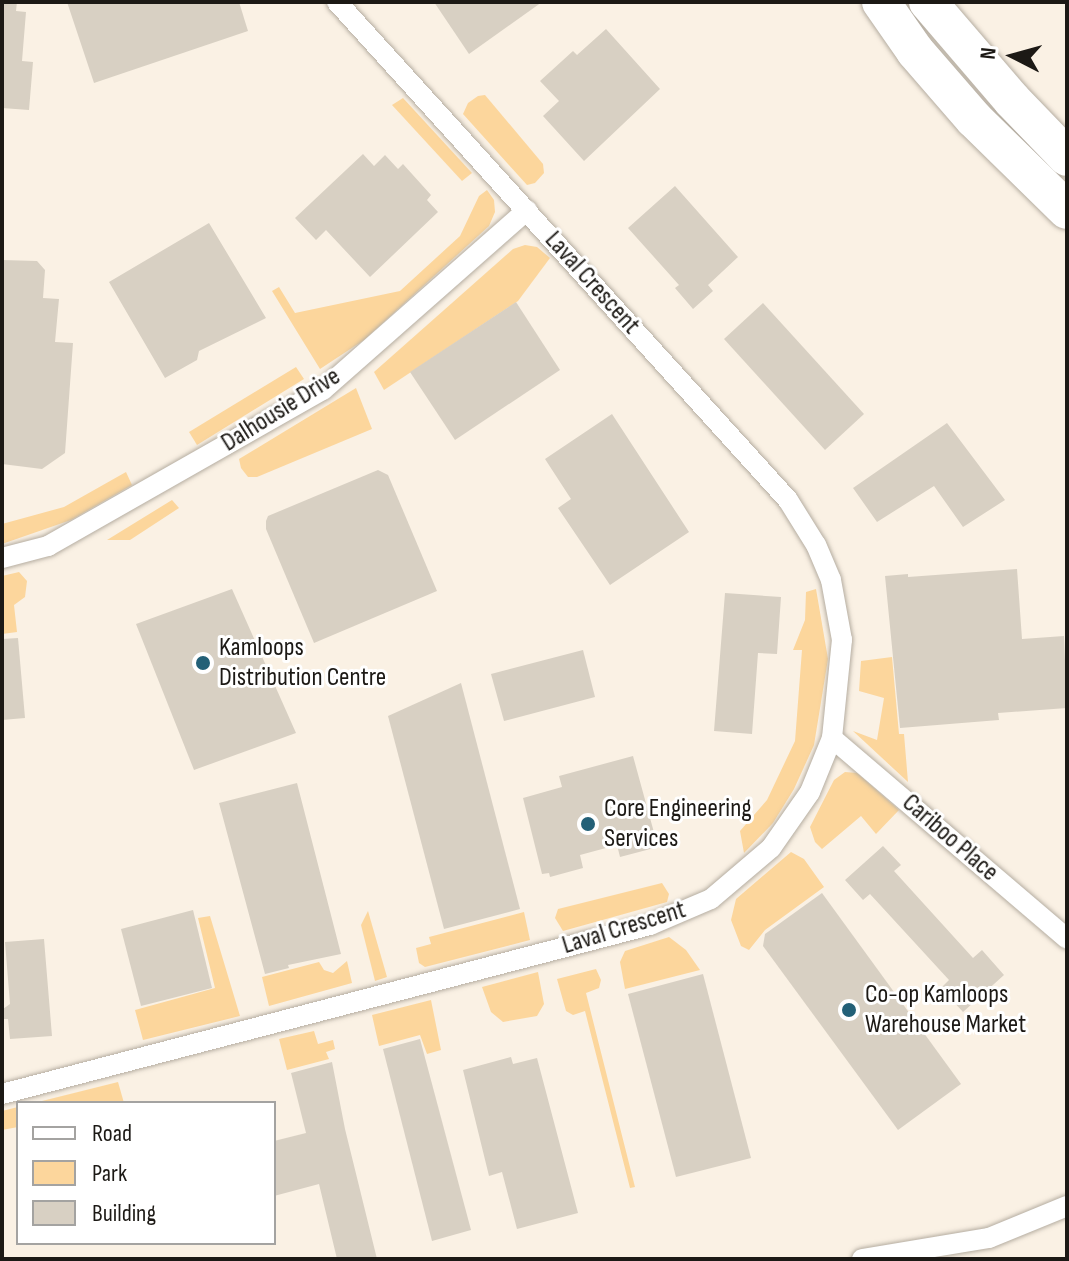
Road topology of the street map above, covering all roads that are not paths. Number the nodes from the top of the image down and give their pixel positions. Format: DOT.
graph roads {
  1 [pos="337,2"];
  2 [pos="881,2"];
  3 [pos="938,11"];
  4 [pos="1067,157"];
  5 [pos="527,210"];
  6 [pos="1067,210"];
  7 [pos="2,558"];
  8 [pos="832,738"];
  9 [pos="1067,939"];
  10 [pos="2,1094"];
  11 [pos="1067,1206"];
  12 [pos="862,1259"];
  1 -- 5 [label="street, Laval Crescent"];
  2 -- 6 [label="highway"];
  3 -- 4 [label="highway"];
  5 -- 7 [label="street, Dalhousie Drive"];
  5 -- 8 [label="street, Laval Crescent"];
  8 -- 9 [label="street, Cariboo Place"];
  8 -- 10 [label="street, Laval Crescent"];
  11 -- 12 [label="street"];
}
